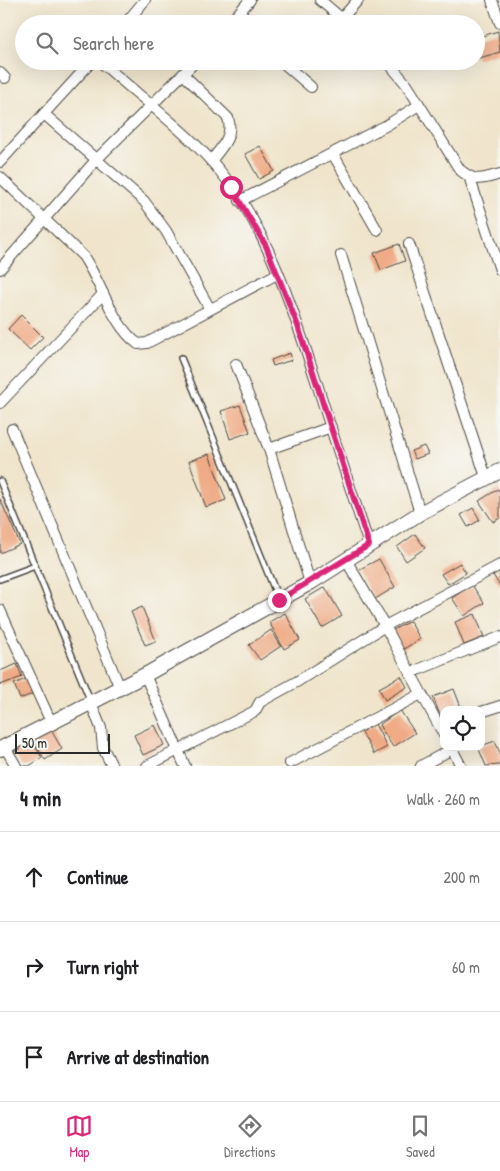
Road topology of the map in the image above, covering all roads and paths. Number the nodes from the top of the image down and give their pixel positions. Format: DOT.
graph roads {
  1 [pos="145,0"];
  2 [pos="250,0"];
  3 [pos="320,0"];
  4 [pos="358,0"];
  5 [pos="492,0"];
  6 [pos="132,15"];
  7 [pos="238,15"];
  8 [pos="338,15"];
  9 [pos="349,15"];
  10 [pos="500,23"];
  11 [pos="84,70"];
  12 [pos="110,70"];
  13 [pos="188,70"];
  14 [pos="292,70"];
  15 [pos="394,70"];
  16 [pos="184,75"];
  17 [pos="311,87"];
  18 [pos="419,105"];
  19 [pos="152,107"];
  20 [pos="44,114"];
  21 [pos="333,154"];
  22 [pos="97,159"];
  23 [pos="211,161"];
  24 [pos="0,162"];
  25 [pos="500,174"];
  26 [pos="0,177"];
  27 [pos="470,178"];
  28 [pos="240,201"];
  29 [pos="44,218"];
  30 [pos="378,230"];
  31 [pos="409,244"];
  32 [pos="341,255"];
  33 [pos="0,269"];
  34 [pos="500,270"];
  35 [pos="277,274"];
  36 [pos="103,294"];
  37 [pos="210,309"];
  38 [pos="181,358"];
  39 [pos="236,364"];
  40 [pos="0,403"];
  41 [pos="331,427"];
  42 [pos="12,430"];
  43 [pos="269,449"];
  44 [pos="500,471"];
  45 [pos="486,477"];
  46 [pos="0,481"];
  47 [pos="420,513"];
  48 [pos="369,545"];
  49 [pos="346,560"];
  50 [pos="500,565"];
  51 [pos="35,566"];
  52 [pos="0,579"];
  53 [pos="310,583"];
  54 [pos="279,600"];
  55 [pos="0,610"];
  56 [pos="385,626"];
  57 [pos="500,637"];
  58 [pos="410,673"];
  59 [pos="145,675"];
  60 [pos="120,688"];
  61 [pos="421,694"];
  62 [pos="91,703"];
  63 [pos="500,706"];
  64 [pos="485,711"];
  65 [pos="51,722"];
  66 [pos="440,726"];
  67 [pos="3,748"];
  68 [pos="178,751"];
  69 [pos="446,751"];
  70 [pos="453,751"];
  71 [pos="290,763"];
  72 [pos="16,766"];
  73 [pos="112,766"];
  74 [pos="147,766"];
  75 [pos="185,766"];
  76 [pos="421,766"];
  77 [pos="461,766"];
  1 -- 6 [label="street"];
  2 -- 7 [label="street"];
  3 -- 8 [label="street"];
  4 -- 9 [label="street"];
  5 -- 10 [label="street"];
  11 -- 20 [label="street"];
  12 -- 19 [label="street"];
  13 -- 16 [label="street"];
  14 -- 17 [label="street"];
  15 -- 18 [label="street"];
  16 -- 19 [label="street"];
  16 -- 23 [label="street"];
  18 -- 21 [label="street"];
  18 -- 27 [label="street"];
  19 -- 22 [label="street"];
  19 -- 23 [label="street"];
  20 -- 22 [label="street"];
  20 -- 24 [label="street"];
  21 -- 28 [label="street"];
  21 -- 30 [label="street"];
  22 -- 29 [label="street"];
  22 -- 37 [label="street"];
  23 -- 28 [label="street"];
  25 -- 27 [label="street"];
  26 -- 29 [label="street"];
  27 -- 34 [label="street"];
  28 -- 35 [label="street"];
  29 -- 33 [label="street"];
  29 -- 36 [label="street"];
  31 -- 45 [label="street"];
  32 -- 47 [label="street"];
  35 -- 37 [label="street"];
  35 -- 41 [label="street"];
  36 -- 37 [label="street"];
  36 -- 40 [label="street"];
  38 -- 54 [label="lane"];
  39 -- 43 [label="street"];
  41 -- 43 [label="street"];
  41 -- 48 [label="street"];
  42 -- 60 [label="street"];
  43 -- 53 [label="street"];
  44 -- 45 [label="street"];
  45 -- 47 [label="street"];
  46 -- 51 [label="lane"];
  47 -- 48 [label="street"];
  48 -- 49 [label="street"];
  49 -- 53 [label="street"];
  49 -- 56 [label="street"];
  50 -- 56 [label="street"];
  51 -- 52 [label="lane"];
  51 -- 62 [label="lane"];
  53 -- 54 [label="street"];
  54 -- 59 [label="street"];
  55 -- 65 [label="street"];
  56 -- 58 [label="street"];
  56 -- 68 [label="street"];
  57 -- 58 [label="street"];
  58 -- 61 [label="street"];
  59 -- 60 [label="street"];
  59 -- 68 [label="street"];
  60 -- 62 [label="street"];
  61 -- 66 [label="street"];
  61 -- 71 [label="street"];
  62 -- 65 [label="street"];
  62 -- 73 [label="street"];
  63 -- 64 [label="street"];
  65 -- 67 [label="street"];
  67 -- 72 [label="street"];
  68 -- 74 [label="street"];
  68 -- 75 [label="street"];
  69 -- 76 [label="street"];
  70 -- 77 [label="street"];
}
